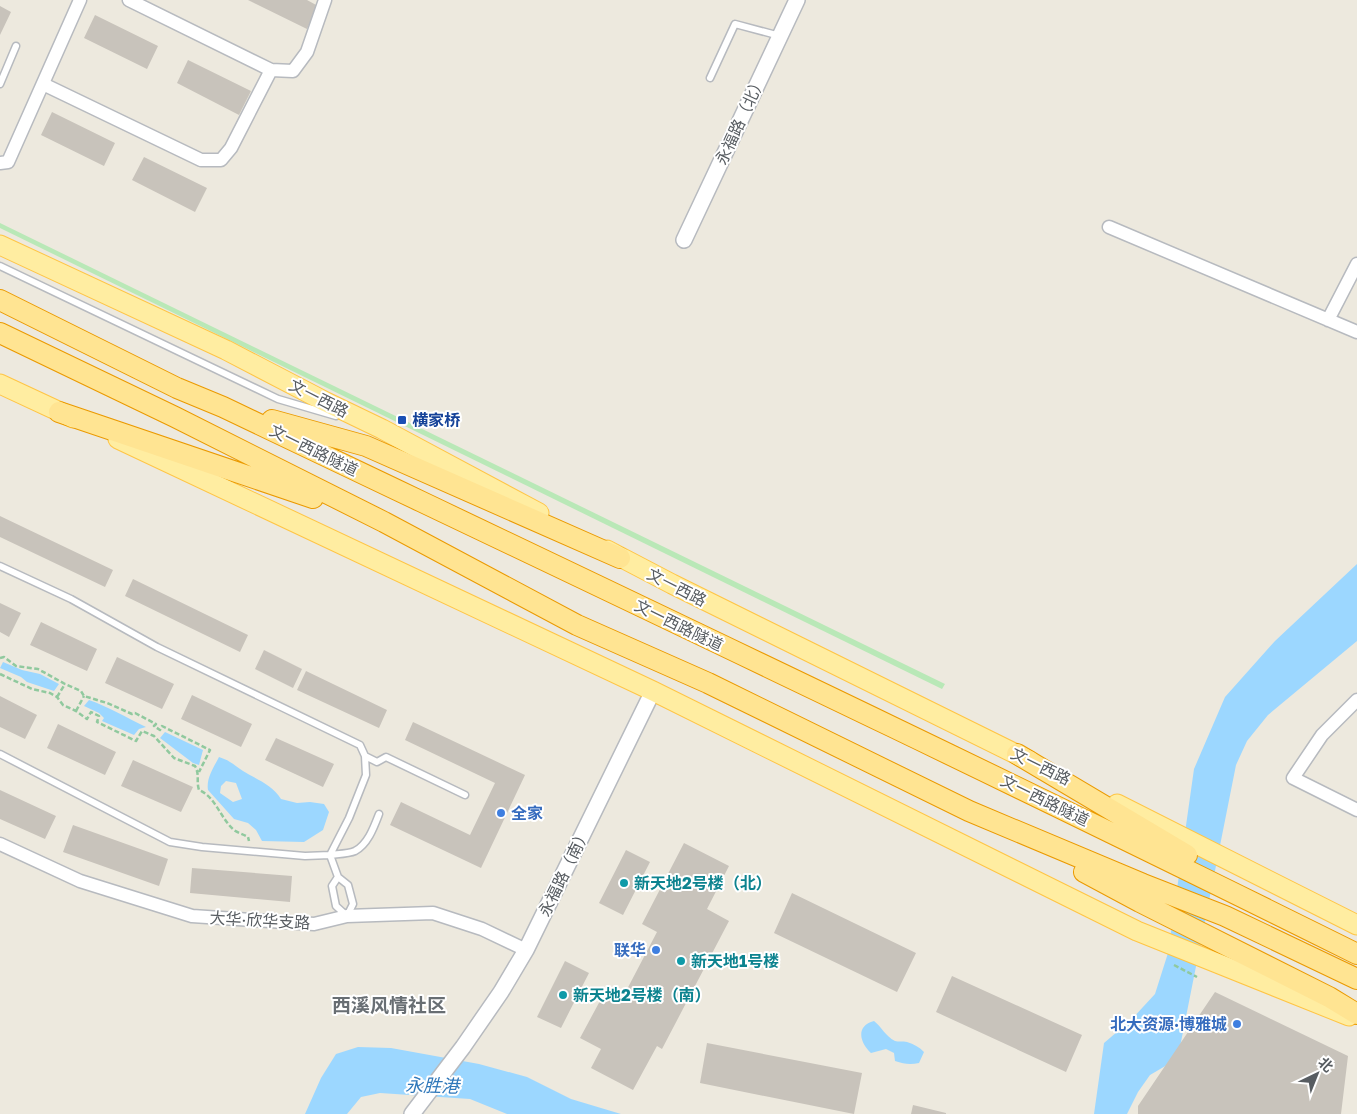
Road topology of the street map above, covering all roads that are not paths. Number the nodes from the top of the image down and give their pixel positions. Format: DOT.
graph roads {
  1 [pos="80,0"];
  2 [pos="129,0"];
  3 [pos="324,0"];
  4 [pos="796,0"];
  5 [pos="780,36"];
  6 [pos="16,46"];
  7 [pos="271,70"];
  8 [pos="710,78"];
  9 [pos="0,84"];
  10 [pos="43,84"];
  11 [pos="0,163"];
  12 [pos="1109,227"];
  13 [pos="684,240"];
  14 [pos="0,245"];
  15 [pos="1357,264"];
  16 [pos="0,266"];
  17 [pos="0,300"];
  18 [pos="1328,320"];
  19 [pos="1357,332"];
  20 [pos="0,333"];
  21 [pos="0,384"];
  22 [pos="223,407"];
  23 [pos="60,412"];
  24 [pos="382,428"];
  25 [pos="384,522"];
  26 [pos="620,558"];
  27 [pos="0,566"];
  28 [pos="653,691"];
  29 [pos="1357,700"];
  30 [pos="0,754"];
  31 [pos="1017,754"];
  32 [pos="365,756"];
  33 [pos="465,795"];
  34 [pos="1357,810"];
  35 [pos="380,814"];
  36 [pos="0,844"];
  37 [pos="1169,845"];
  38 [pos="330,855"];
  39 [pos="338,877"];
  40 [pos="1141,893"];
  41 [pos="347,916"];
  42 [pos="1357,925"];
  43 [pos="526,950"];
  44 [pos="1357,954"];
  45 [pos="1357,980"];
  46 [pos="1357,1014"];
  47 [pos="1357,1019"];
  48 [pos="412,1114"];
  1 -- 10 [label="street"];
  2 -- 7 [label="street"];
  3 -- 7 [label="street"];
  4 -- 5 [label="street, 永福路（北）"];
  5 -- 8 [label="lane"];
  5 -- 13 [label="street, 永福路（北）"];
  6 -- 9 [label="lane"];
  7 -- 10 [label="street"];
  10 -- 11 [label="street"];
  12 -- 18 [label="street"];
  14 -- 24 [label="main road, 文一西路"];
  15 -- 18 [label="street"];
  16 -- 24 [label="lane"];
  17 -- 22 [label="highway, 文一西路隧道"];
  18 -- 19 [label="street"];
  20 -- 25 [label="highway, 文一西路隧道"];
  21 -- 23 [label="main road"];
  22 -- 26 [label="highway"];
  22 -- 37 [label="highway, 文一西路隧道"];
  23 -- 25 [label="highway"];
  23 -- 28 [label="main road"];
  24 -- 26 [label="main road, 文一西路"];
  25 -- 40 [label="highway, 文一西路隧道"];
  26 -- 31 [label="main road, 文一西路"];
  27 -- 32 [label="lane"];
  28 -- 43 [label="street, 永福路（南）"];
  28 -- 47 [label="main road"];
  29 -- 34 [label="street"];
  30 -- 38 [label="lane"];
  31 -- 37 [label="highway"];
  32 -- 33 [label="lane"];
  32 -- 38 [label="lane"];
  35 -- 38 [label="lane"];
  36 -- 41 [label="street, 大华·欣华支路"];
  37 -- 42 [label="main road"];
  37 -- 44 [label="highway, 文一西路隧道"];
  38 -- 39 [label="lane"];
  39 -- 41 [label="lane"];
  39 -- 41 [label="lane"];
  40 -- 45 [label="highway, 文一西路隧道"];
  40 -- 46 [label="highway"];
  41 -- 43 [label="street, 大华·欣华支路"];
  43 -- 48 [label="street, 永福路（南）"];
}
